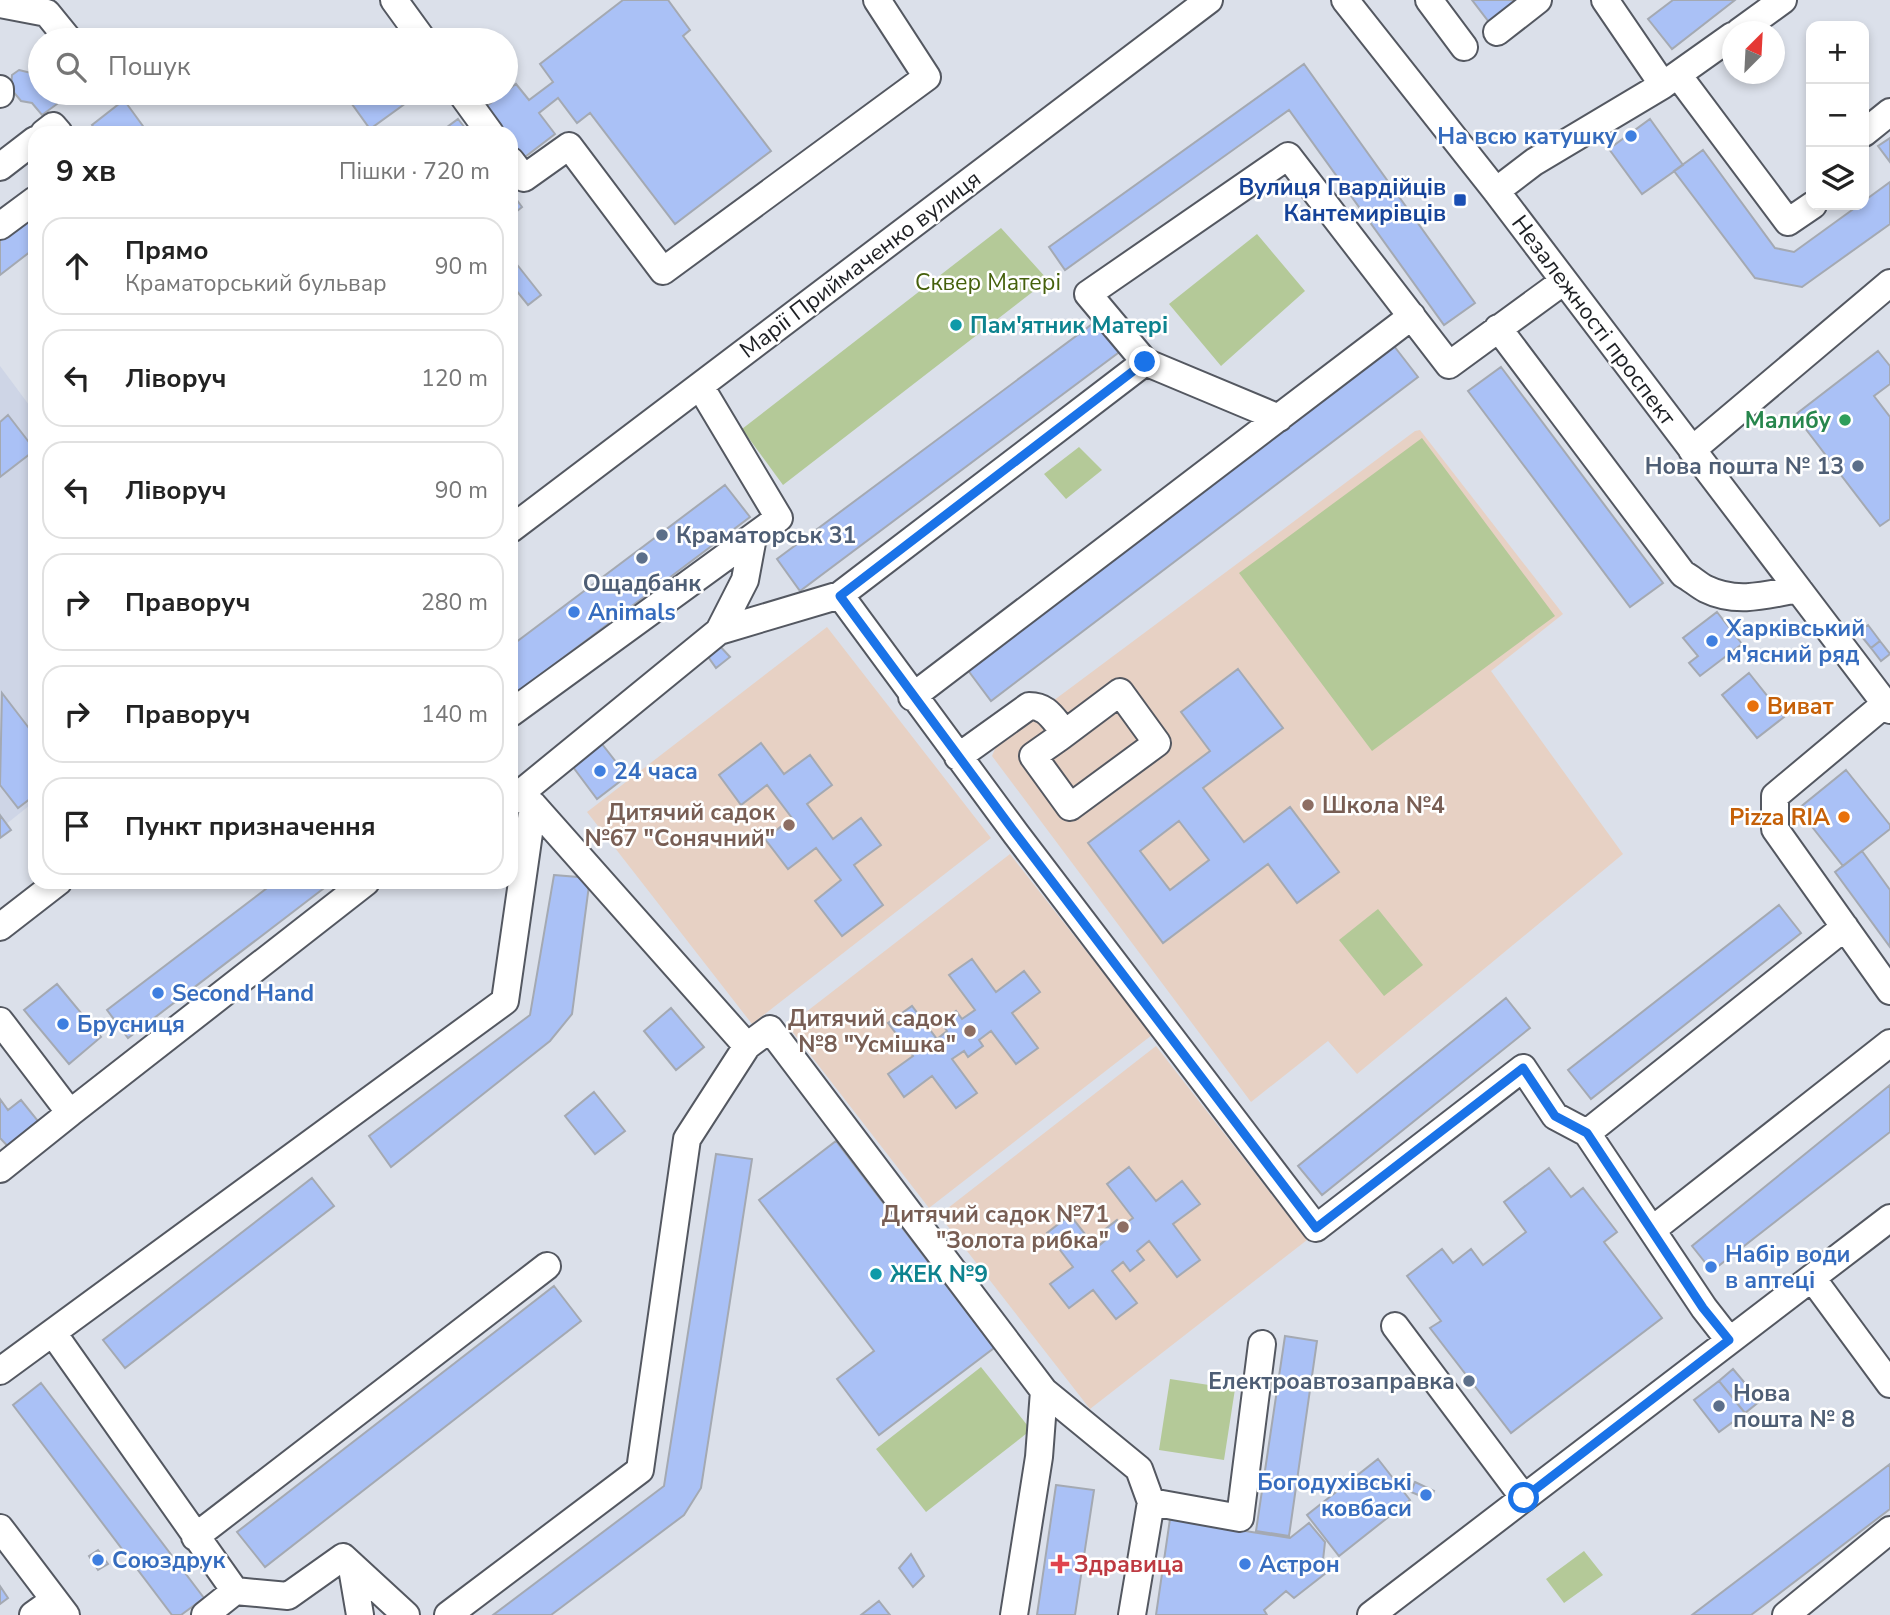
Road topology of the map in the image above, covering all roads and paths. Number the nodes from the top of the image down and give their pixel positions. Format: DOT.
graph roads {
  1 [pos="394,0"];
  2 [pos="877,0"];
  3 [pos="1209,0"];
  4 [pos="1345,0"];
  5 [pos="1429,0"];
  6 [pos="1538,0"];
  7 [pos="1605,0"];
  8 [pos="1783,0"];
  9 [pos="0,4"];
  10 [pos="1754,21"];
  11 [pos="59,28"];
  12 [pos="414,28"];
  13 [pos="1497,32"];
  14 [pos="1722,43"];
  15 [pos="1464,47"];
  16 [pos="1670,80"];
  17 [pos="470,105"];
  18 [pos="1890,112"];
  19 [pos="485,126"];
  20 [pos="1869,128"];
  21 [pos="28,145"];
  22 [pos="0,167"];
  23 [pos="518,170"];
  24 [pos="1496,191"];
  25 [pos="28,205"];
  26 [pos="1806,210"];
  27 [pos="0,226"];
  28 [pos="1564,281"];
  29 [pos="1890,283"];
  30 [pos="1412,316"];
  31 [pos="1498,328"];
  32 [pos="1145,362"];
  33 [pos="700,386"];
  34 [pos="1279,418"];
  35 [pos="1692,450"];
  36 [pos="518,523"];
  37 [pos="753,537"];
  38 [pos="1798,589"];
  39 [pos="840,596"];
  40 [pos="719,631"];
  41 [pos="912,696"];
  42 [pos="1888,707"];
  43 [pos="518,708"];
  44 [pos="1064,732"];
  45 [pos="958,757"];
  46 [pos="520,798"];
  47 [pos="518,825"];
  48 [pos="49,889"];
  49 [pos="357,889"];
  50 [pos="513,889"];
  51 [pos="0,927"];
  52 [pos="1845,928"];
  53 [pos="1890,991"];
  54 [pos="0,1021"];
  55 [pos="1890,1043"];
  56 [pos="747,1046"];
  57 [pos="70,1113"];
  58 [pos="1587,1133"];
  59 [pos="0,1169"];
  60 [pos="1890,1218"];
  61 [pos="1653,1230"];
  62 [pos="547,1266"];
  63 [pos="1812,1278"];
  64 [pos="1395,1326"];
  65 [pos="53,1333"];
  66 [pos="1729,1340"];
  67 [pos="1262,1344"];
  68 [pos="0,1371"];
  69 [pos="1890,1384"];
  70 [pos="1044,1391"];
  71 [pos="1524,1498"];
  72 [pos="1151,1502"];
  73 [pos="0,1528"];
  74 [pos="1890,1530"];
  75 [pos="195,1537"];
  76 [pos="352,1568"];
  77 [pos="235,1591"];
  78 [pos="51,1610"];
  79 [pos="1790,1614"];
  80 [pos="205,1615"];
  81 [pos="360,1615"];
  82 [pos="407,1615"];
  83 [pos="449,1615"];
  84 [pos="1014,1615"];
  85 [pos="1132,1615"];
  86 [pos="1371,1615"];
  1 -- 12 [label="street"];
  2 -- 23 [label="street"];
  3 -- 33 [label="street, Марії Приймаченко вулиця"];
  4 -- 24 [label="street, Незалежності проспект"];
  5 -- 15 [label="street"];
  6 -- 13 [label="street"];
  7 -- 16 [label="street"];
  8 -- 10 [label="street"];
  9 -- 11 [label="street"];
  14 -- 16 [label="street"];
  16 -- 24 [label="street"];
  16 -- 26 [label="street"];
  17 -- 19 [label="street"];
  18 -- 20 [label="street"];
  21 -- 22 [label="street"];
  24 -- 28 [label="street, Незалежності проспект"];
  25 -- 27 [label="street"];
  28 -- 31 [label="street"];
  28 -- 35 [label="street, Незалежності проспект"];
  29 -- 35 [label="street"];
  30 -- 31 [label="street"];
  30 -- 32 [label="street"];
  30 -- 34 [label="street"];
  31 -- 38 [label="street"];
  32 -- 34 [label="street"];
  32 -- 39 [label="street"];
  33 -- 36 [label="street, Марії Приймаченко вулиця"];
  33 -- 37 [label="street"];
  34 -- 41 [label="street"];
  35 -- 38 [label="street, Незалежності проспект"];
  37 -- 40 [label="street"];
  37 -- 43 [label="street"];
  38 -- 42 [label="street, Незалежності проспект"];
  39 -- 40 [label="street"];
  39 -- 41 [label="street"];
  40 -- 46 [label="street"];
  41 -- 45 [label="street"];
  42 -- 52 [label="street"];
  44 -- 45 [label="street"];
  45 -- 58 [label="street"];
  46 -- 47 [label="street"];
  46 -- 56 [label="street"];
  48 -- 51 [label="street"];
  49 -- 57 [label="street"];
  50 -- 65 [label="street"];
  52 -- 53 [label="street"];
  52 -- 58 [label="street"];
  54 -- 57 [label="street"];
  55 -- 61 [label="street"];
  56 -- 70 [label="street"];
  56 -- 83 [label="street"];
  57 -- 59 [label="street"];
  58 -- 61 [label="street"];
  60 -- 63 [label="street"];
  61 -- 66 [label="street"];
  62 -- 75 [label="street"];
  63 -- 66 [label="street"];
  63 -- 69 [label="street"];
  64 -- 71 [label="street"];
  65 -- 68 [label="street"];
  65 -- 75 [label="street"];
  66 -- 71 [label="street"];
  67 -- 72 [label="street"];
  70 -- 72 [label="street"];
  70 -- 84 [label="street"];
  71 -- 86 [label="street"];
  72 -- 85 [label="street"];
  73 -- 78 [label="street"];
  74 -- 79 [label="street"];
  75 -- 77 [label="street"];
  76 -- 77 [label="street"];
  76 -- 81 [label="street"];
  76 -- 82 [label="street"];
  77 -- 80 [label="street"];
}
